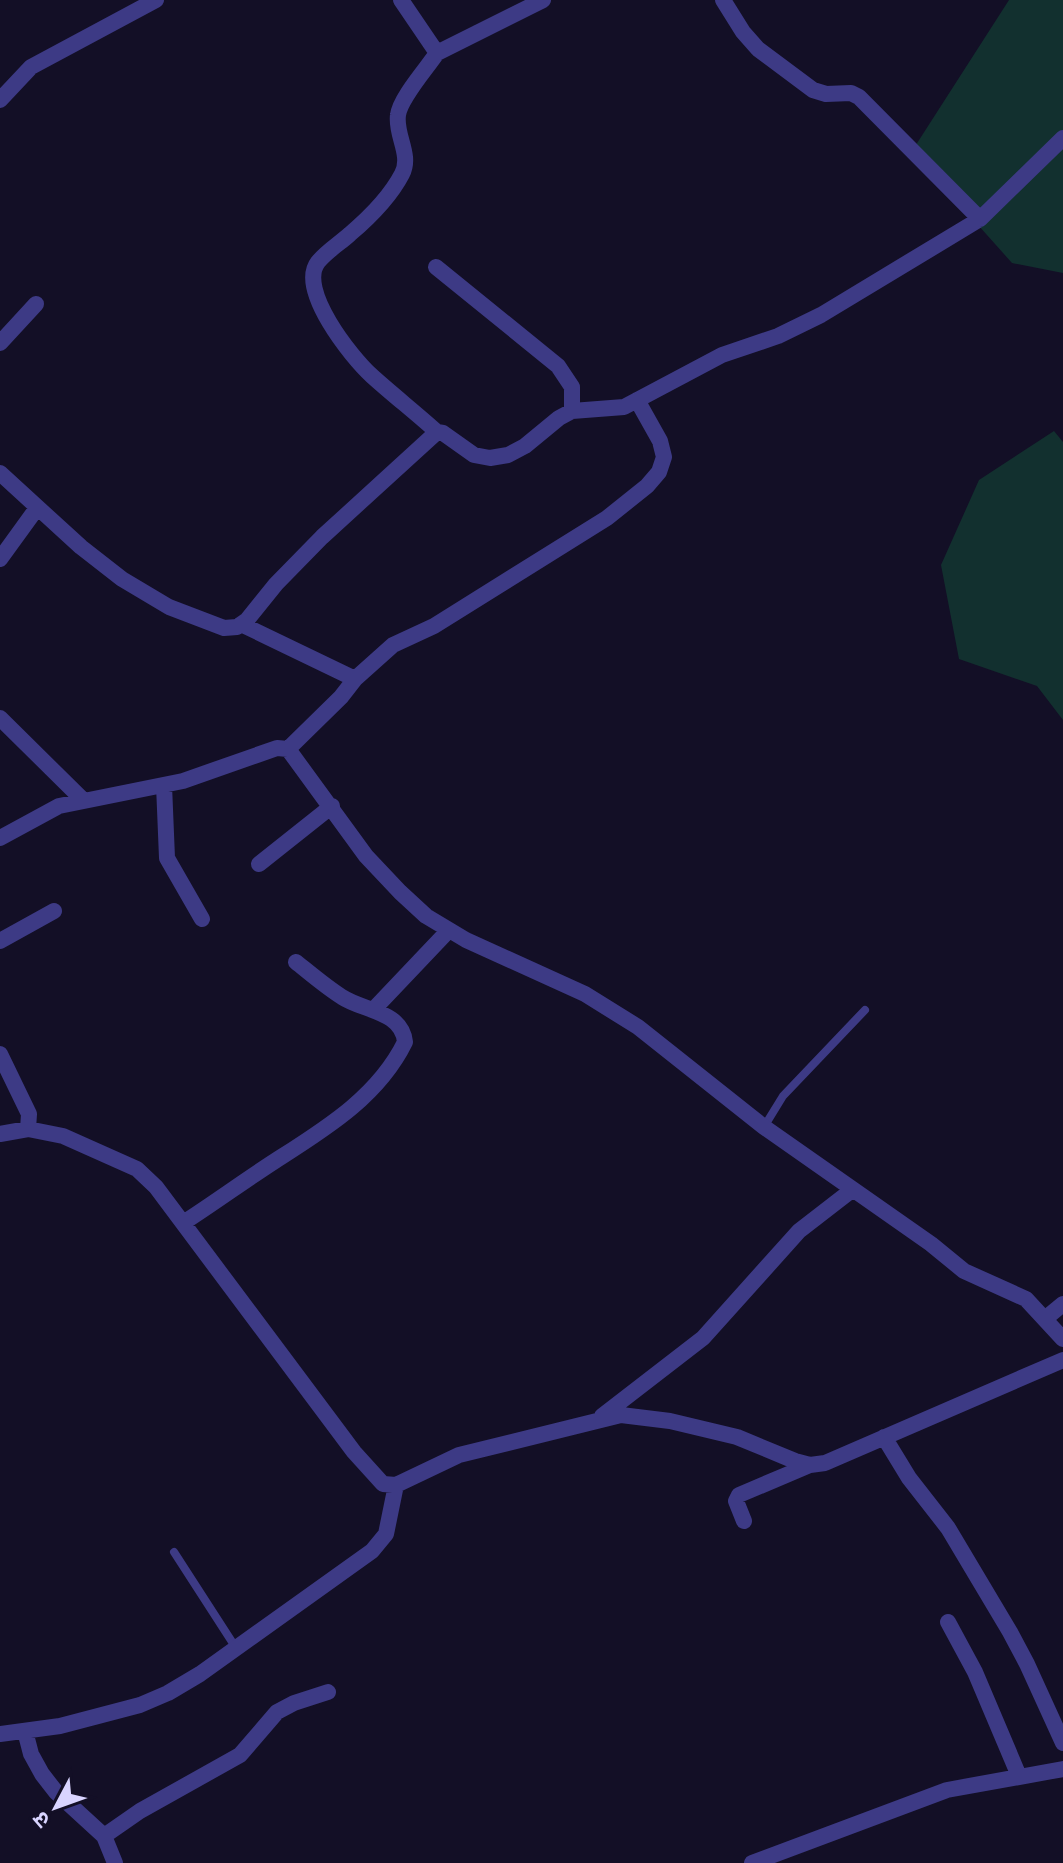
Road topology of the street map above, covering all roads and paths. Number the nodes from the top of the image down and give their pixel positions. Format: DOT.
graph roads {
  1 [pos="156,0"];
  2 [pos="401,0"];
  3 [pos="543,0"];
  4 [pos="723,0"];
  5 [pos="437,53"];
  6 [pos="0,100"];
  7 [pos="1063,138"];
  8 [pos="980,219"];
  9 [pos="436,267"];
  10 [pos="36,304"];
  11 [pos="0,343"];
  12 [pos="637,400"];
  13 [pos="572,411"];
  14 [pos="437,432"];
  15 [pos="0,473"];
  16 [pos="37,508"];
  17 [pos="0,559"];
  18 [pos="241,624"];
  19 [pos="355,679"];
  20 [pos="0,718"];
  21 [pos="288,749"];
  22 [pos="164,785"];
  23 [pos="83,800"];
  24 [pos="332,806"];
  25 [pos="0,838"];
  26 [pos="259,864"];
  27 [pos="54,911"];
  28 [pos="202,919"];
  29 [pos="449,930"];
  30 [pos="0,941"];
  31 [pos="296,962"];
  32 [pos="374,1009"];
  33 [pos="865,1010"];
  34 [pos="0,1054"];
  35 [pos="764,1127"];
  36 [pos="28,1129"];
  37 [pos="0,1134"];
  38 [pos="852,1190"];
  39 [pos="183,1223"];
  40 [pos="1063,1304"];
  41 [pos="1046,1318"];
  42 [pos="1063,1339"];
  43 [pos="1063,1360"];
  44 [pos="598,1419"];
  45 [pos="884,1437"];
  46 [pos="810,1465"];
  47 [pos="396,1485"];
  48 [pos="744,1521"];
  49 [pos="174,1552"];
  50 [pos="948,1622"];
  51 [pos="236,1648"];
  52 [pos="328,1692"];
  53 [pos="25,1731"];
  54 [pos="0,1734"];
  55 [pos="1063,1743"];
  56 [pos="1063,1769"];
  57 [pos="1019,1776"];
  58 [pos="104,1836"];
  59 [pos="115,1863"];
  60 [pos="752,1863"];
  1 -- 6 [label="street"];
  2 -- 5 [label="street"];
  3 -- 5 [label="street"];
  4 -- 8 [label="street"];
  5 -- 14 [label="street"];
  7 -- 8 [label="street"];
  8 -- 12 [label="street"];
  9 -- 13 [label="street"];
  10 -- 11 [label="street"];
  12 -- 13 [label="street"];
  12 -- 19 [label="street"];
  13 -- 14 [label="street"];
  14 -- 18 [label="street"];
  15 -- 16 [label="street"];
  16 -- 17 [label="street"];
  16 -- 18 [label="street"];
  18 -- 19 [label="street"];
  19 -- 21 [label="street"];
  20 -- 23 [label="street"];
  21 -- 22 [label="street"];
  21 -- 24 [label="street"];
  22 -- 23 [label="street"];
  22 -- 28 [label="street"];
  23 -- 25 [label="street"];
  24 -- 26 [label="street"];
  24 -- 29 [label="street"];
  27 -- 30 [label="street"];
  29 -- 32 [label="street"];
  29 -- 35 [label="street"];
  31 -- 32 [label="street"];
  32 -- 39 [label="street"];
  33 -- 35 [label="lane"];
  34 -- 36 [label="street"];
  35 -- 38 [label="street"];
  36 -- 37 [label="street"];
  36 -- 39 [label="street"];
  38 -- 41 [label="street"];
  38 -- 44 [label="street"];
  39 -- 47 [label="street"];
  40 -- 41 [label="street"];
  41 -- 42 [label="street"];
  43 -- 45 [label="street"];
  44 -- 46 [label="street"];
  44 -- 47 [label="street"];
  45 -- 46 [label="street"];
  45 -- 55 [label="street"];
  46 -- 48 [label="street"];
  47 -- 51 [label="street"];
  49 -- 51 [label="lane"];
  50 -- 57 [label="street"];
  51 -- 53 [label="street"];
  52 -- 58 [label="street"];
  53 -- 54 [label="street"];
  53 -- 58 [label="street"];
  56 -- 57 [label="street"];
  57 -- 60 [label="street"];
  58 -- 59 [label="street"];
}
